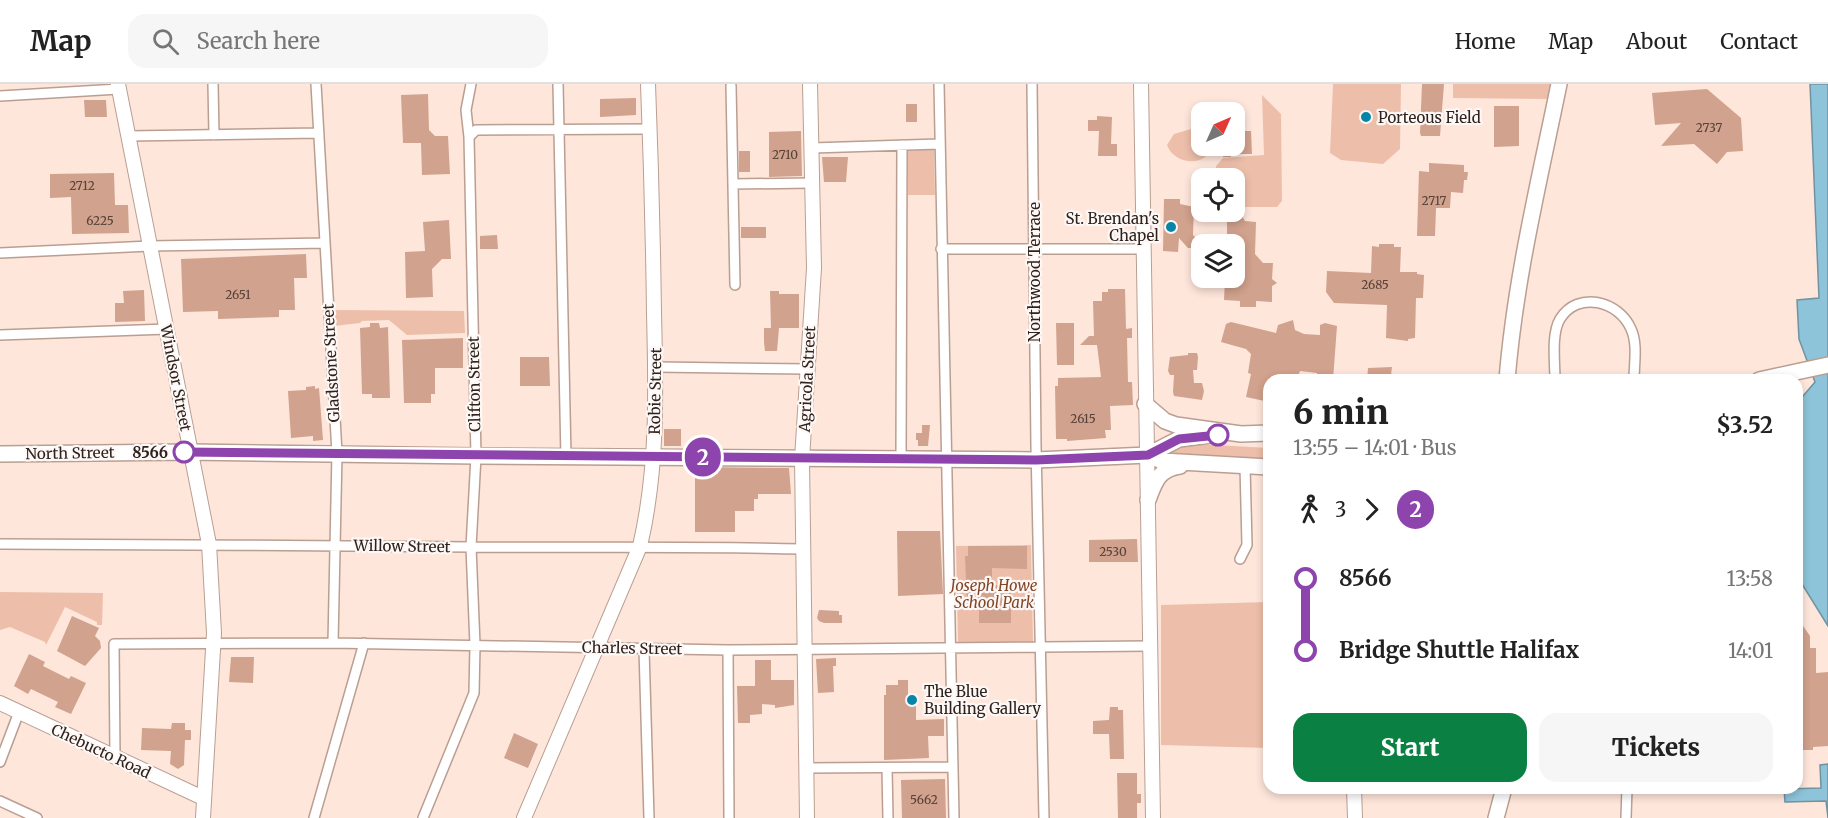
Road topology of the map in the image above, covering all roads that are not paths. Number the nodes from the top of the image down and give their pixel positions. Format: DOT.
graph roads {
  1 [pos="213,84"];
  2 [pos="316,84"];
  3 [pos="471,84"];
  4 [pos="558,84"];
  5 [pos="648,84"];
  6 [pos="810,84"];
  7 [pos="939,84"];
  8 [pos="1032,84"];
  9 [pos="1141,84"];
  10 [pos="1559,84"];
  11 [pos="118,86"];
  12 [pos="731,86"];
  13 [pos="0,96"];
  14 [pos="650,129"];
  15 [pos="560,130"];
  16 [pos="319,133"];
  17 [pos="214,135"];
  18 [pos="129,136"];
  19 [pos="469,137"];
  20 [pos="939,144"];
  21 [pos="902,145"];
  22 [pos="812,148"];
  23 [pos="813,183"];
  24 [pos="734,184"];
  25 [pos="325,243"];
  26 [pos="150,246"];
  27 [pos="1034,248"];
  28 [pos="941,249"];
  29 [pos="1143,249"];
  30 [pos="0,252"];
  31 [pos="735,285"];
  32 [pos="167,329"];
  33 [pos="0,335"];
  34 [pos="1828,364"];
  35 [pos="656,367"];
  36 [pos="808,369"];
  37 [pos="1508,374"];
  38 [pos="1555,374"];
  39 [pos="1634,374"];
  40 [pos="1785,374"];
  41 [pos="1145,404"];
  42 [pos="1263,433"];
  43 [pos="1240,434"];
  44 [pos="1263,440"];
  45 [pos="191,452"];
  46 [pos="337,453"];
  47 [pos="0,454"];
  48 [pos="1148,455"];
  49 [pos="476,456"];
  50 [pos="654,456"];
  51 [pos="566,457"];
  52 [pos="802,459"];
  53 [pos="901,459"];
  54 [pos="945,459"];
  55 [pos="1036,460"];
  56 [pos="1195,464"];
  57 [pos="1245,466"];
  58 [pos="1263,467"];
  59 [pos="1148,500"];
  60 [pos="0,544"];
  61 [pos="209,544"];
  62 [pos="336,544"];
  63 [pos="640,546"];
  64 [pos="471,547"];
  65 [pos="803,549"];
  66 [pos="1240,559"];
  67 [pos="214,643"];
  68 [pos="333,643"];
  69 [pos="364,643"];
  70 [pos="475,645"];
  71 [pos="1150,646"];
  72 [pos="597,647"];
  73 [pos="1041,648"];
  74 [pos="644,649"];
  75 [pos="951,649"];
  76 [pos="728,650"];
  77 [pos="803,650"];
  78 [pos="0,703"];
  79 [pos="19,712"];
  80 [pos="115,757"];
  81 [pos="0,762"];
  82 [pos="953,767"];
  83 [pos="807,768"];
  84 [pos="887,768"];
  85 [pos="1354,794"];
  86 [pos="1496,794"];
  87 [pos="1502,794"];
  88 [pos="1627,794"];
  89 [pos="203,798"];
  90 [pos="0,801"];
  91 [pos="37,818"];
  92 [pos="203,818"];
  93 [pos="314,818"];
  94 [pos="423,818"];
  95 [pos="524,818"];
  96 [pos="649,818"];
  97 [pos="729,818"];
  98 [pos="807,818"];
  99 [pos="888,818"];
  100 [pos="954,818"];
  101 [pos="1044,818"];
  102 [pos="1153,818"];
  103 [pos="1354,818"];
  104 [pos="1496,818"];
  105 [pos="1626,818"];
  1 -- 17 [label="street"];
  2 -- 16 [label="street, Gladstone Street"];
  3 -- 19 [label="street, Clifton Street"];
  4 -- 15 [label="street"];
  5 -- 14 [label="street, Robie Street"];
  6 -- 22 [label="street, Agricola Street"];
  7 -- 20 [label="street"];
  8 -- 27 [label="street, Northwood Terrace"];
  9 -- 29 [label="street"];
  10 -- 37 [label="main road"];
  11 -- 13 [label="street"];
  11 -- 18 [label="street, Windsor Street"];
  12 -- 24 [label="street"];
  14 -- 15 [label="street"];
  14 -- 35 [label="street, Robie Street"];
  15 -- 19 [label="street"];
  15 -- 51 [label="street"];
  16 -- 17 [label="street"];
  16 -- 25 [label="street, Gladstone Street"];
  17 -- 18 [label="street"];
  18 -- 26 [label="street, Windsor Street"];
  19 -- 49 [label="street, Clifton Street"];
  20 -- 21 [label="street"];
  20 -- 28 [label="street"];
  21 -- 22 [label="street"];
  21 -- 53 [label="street"];
  22 -- 23 [label="street, Agricola Street"];
  23 -- 24 [label="street"];
  23 -- 36 [label="street, Agricola Street"];
  24 -- 31 [label="street"];
  25 -- 26 [label="street"];
  25 -- 46 [label="street, Gladstone Street"];
  26 -- 30 [label="street"];
  26 -- 32 [label="street, Windsor Street"];
  27 -- 28 [label="street"];
  27 -- 29 [label="street"];
  27 -- 55 [label="street, Northwood Terrace"];
  28 -- 54 [label="street"];
  29 -- 41 [label="street"];
  32 -- 33 [label="street"];
  32 -- 45 [label="street, Windsor Street"];
  34 -- 40 [label="main road"];
  35 -- 36 [label="street"];
  35 -- 50 [label="street, Robie Street"];
  36 -- 52 [label="street, Agricola Street"];
  38 -- 39 [label="street"];
  41 -- 43 [label="main road"];
  41 -- 48 [label="street"];
  42 -- 43 [label="main road"];
  43 -- 44 [label="main road, North Street"];
  43 -- 48 [label="main road, North Street"];
  45 -- 46 [label="main road, North Street"];
  45 -- 47 [label="main road, North Street"];
  45 -- 61 [label="street, Windsor Street"];
  46 -- 49 [label="main road, North Street"];
  46 -- 62 [label="street, Gladstone Street"];
  48 -- 55 [label="main road, North Street"];
  48 -- 56 [label="main road, North Street"];
  48 -- 59 [label="street"];
  49 -- 51 [label="main road, North Street"];
  49 -- 64 [label="street, Clifton Street"];
  50 -- 51 [label="main road, North Street"];
  50 -- 52 [label="main road, North Street"];
  50 -- 63 [label="street, Robie Street"];
  52 -- 53 [label="main road, North Street"];
  52 -- 65 [label="street, Agricola Street"];
  53 -- 54 [label="main road, North Street"];
  54 -- 55 [label="main road, North Street"];
  54 -- 75 [label="street"];
  55 -- 73 [label="street, Northwood Terrace"];
  56 -- 57 [label="main road, North Street"];
  56 -- 59 [label="main road"];
  57 -- 58 [label="main road, North Street"];
  57 -- 66 [label="street"];
  59 -- 71 [label="street"];
  60 -- 61 [label="street, Willow Street"];
  61 -- 62 [label="street, Willow Street"];
  61 -- 67 [label="street, Windsor Street"];
  62 -- 64 [label="street, Willow Street"];
  62 -- 68 [label="street, Gladstone Street"];
  63 -- 64 [label="street, Willow Street"];
  63 -- 65 [label="street, Willow Street"];
  63 -- 72 [label="street, Robie Street"];
  64 -- 70 [label="street, Clifton Street"];
  65 -- 77 [label="street, Agricola Street"];
  67 -- 68 [label="street, Charles Street"];
  67 -- 80 [label="street, Charles Street"];
  67 -- 89 [label="street, Windsor Street"];
  68 -- 69 [label="street, Charles Street"];
  69 -- 70 [label="street, Charles Street"];
  69 -- 93 [label="street"];
  70 -- 72 [label="street, Charles Street"];
  70 -- 94 [label="street, Clifton Street"];
  71 -- 73 [label="street, Charles Street"];
  71 -- 102 [label="street"];
  72 -- 74 [label="street, Charles Street"];
  72 -- 95 [label="street, Robie Street"];
  73 -- 75 [label="street, Charles Street"];
  73 -- 101 [label="street, Northwood Terrace"];
  74 -- 76 [label="street, Charles Street"];
  74 -- 96 [label="street"];
  75 -- 77 [label="street, Charles Street"];
  75 -- 82 [label="street"];
  76 -- 77 [label="street, Charles Street"];
  76 -- 97 [label="street"];
  77 -- 83 [label="street, Agricola Street"];
  78 -- 79 [label="street, Chebucto Road"];
  79 -- 80 [label="street, Chebucto Road"];
  79 -- 81 [label="street"];
  80 -- 89 [label="street, Chebucto Road"];
  82 -- 84 [label="street"];
  82 -- 100 [label="street"];
  83 -- 84 [label="street"];
  83 -- 98 [label="street, Agricola Street"];
  84 -- 99 [label="street"];
  85 -- 103 [label="street"];
  86 -- 104 [label="main road"];
  87 -- 104 [label="main road"];
  88 -- 105 [label="street"];
  89 -- 92 [label="street, Windsor Street"];
  90 -- 91 [label="street"];
}
